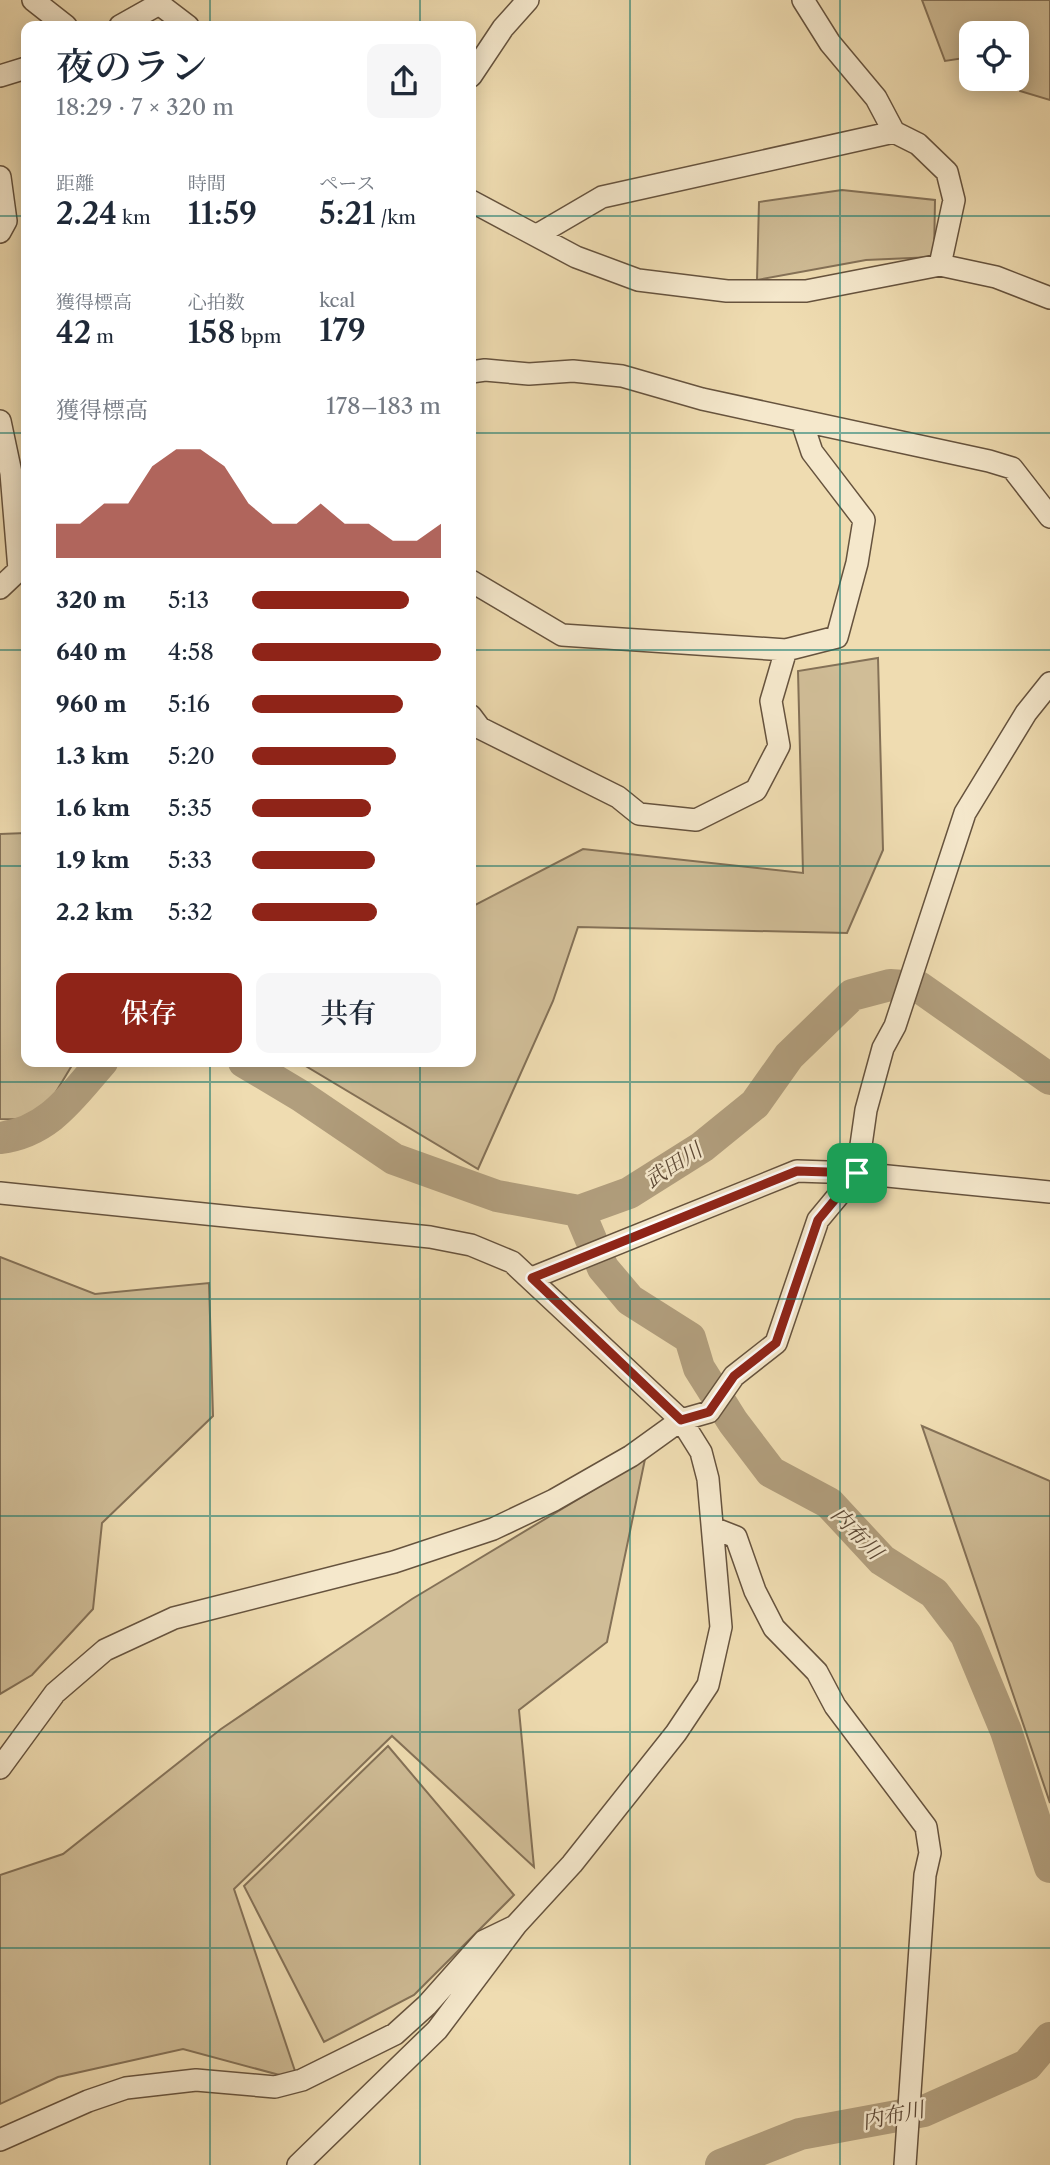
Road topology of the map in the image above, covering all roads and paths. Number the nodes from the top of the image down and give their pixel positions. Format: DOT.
graph roads {
  1 [pos="33,0"];
  2 [pos="803,0"];
  3 [pos="160,2"];
  4 [pos="516,4"];
  5 [pos="60,21"];
  6 [pos="128,21"];
  7 [pos="182,21"];
  8 [pos="476,67"];
  9 [pos="21,70"];
  10 [pos="0,76"];
  11 [pos="894,132"];
  12 [pos="0,177"];
  13 [pos="476,204"];
  14 [pos="0,232"];
  15 [pos="537,235"];
  16 [pos="940,265"];
  17 [pos="1049,296"];
  18 [pos="476,371"];
  19 [pos="0,421"];
  20 [pos="802,422"];
  21 [pos="1050,517"];
  22 [pos="476,584"];
  23 [pos="0,588"];
  24 [pos="786,650"];
  25 [pos="1050,682"];
  26 [pos="476,723"];
  27 [pos="857,1173"];
  28 [pos="1050,1192"];
  29 [pos="0,1193"];
  30 [pos="542,1274"];
  31 [pos="681,1420"];
  32 [pos="713,1528"];
  33 [pos="0,1768"];
  34 [pos="516,1925"];
  35 [pos="0,2140"];
  36 [pos="298,2165"];
  37 [pos="905,2165"];
  1 -- 5 [label="street"];
  2 -- 11 [label="street"];
  3 -- 6 [label="street"];
  3 -- 7 [label="street"];
  4 -- 8 [label="street"];
  9 -- 10 [label="street"];
  11 -- 15 [label="street"];
  11 -- 16 [label="street"];
  12 -- 14 [label="street"];
  13 -- 15 [label="street"];
  15 -- 16 [label="street"];
  16 -- 17 [label="street"];
  18 -- 20 [label="street"];
  19 -- 23 [label="street"];
  20 -- 21 [label="street"];
  20 -- 24 [label="street"];
  22 -- 24 [label="street"];
  24 -- 26 [label="street"];
  25 -- 27 [label="street"];
  27 -- 28 [label="street"];
  27 -- 30 [label="street"];
  27 -- 31 [label="street"];
  29 -- 30 [label="street"];
  30 -- 31 [label="street"];
  31 -- 32 [label="street"];
  31 -- 33 [label="street"];
  32 -- 34 [label="street"];
  32 -- 37 [label="street"];
  34 -- 35 [label="street"];
  34 -- 36 [label="street"];
}
